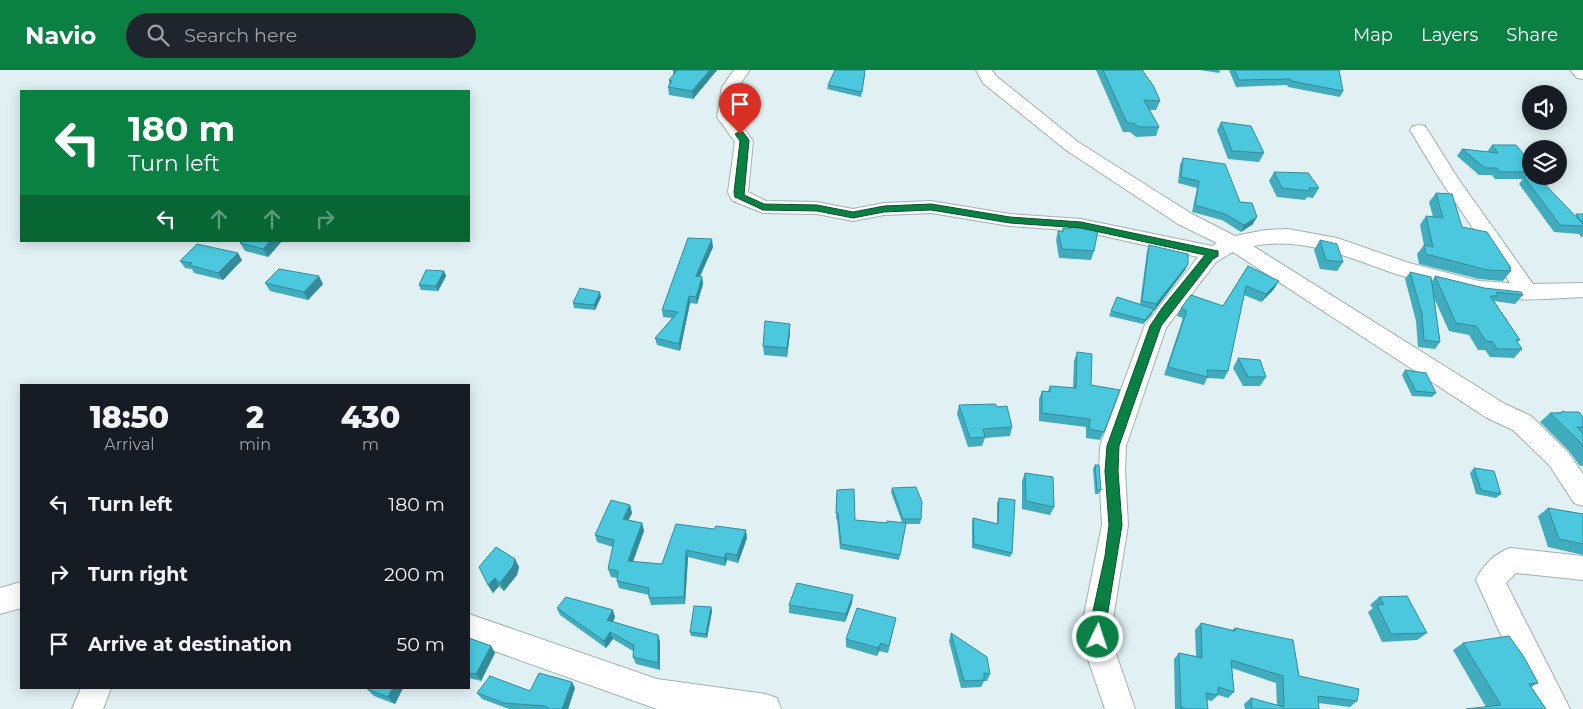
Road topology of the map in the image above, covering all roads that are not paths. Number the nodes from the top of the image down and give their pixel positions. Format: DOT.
graph roads {
  1 [pos="742,70"];
  2 [pos="984,70"];
  3 [pos="1578,70"];
  4 [pos="1583,74"];
  5 [pos="1419,130"];
  6 [pos="1224,248"];
  7 [pos="1583,290"];
  8 [pos="1527,292"];
  9 [pos="1583,495"];
  10 [pos="1583,568"];
  11 [pos="20,595"];
  12 [pos="0,601"];
  13 [pos="470,628"];
  14 [pos="96,689"];
  15 [pos="87,709"];
  16 [pos="766,709"];
  17 [pos="1120,709"];
  18 [pos="1555,709"];
  1 -- 6 [label="street"];
  2 -- 6 [label="street"];
  3 -- 4 [label="street"];
  5 -- 8 [label="street"];
  6 -- 8 [label="street"];
  6 -- 9 [label="street"];
  6 -- 17 [label="street"];
  7 -- 8 [label="street"];
  10 -- 18 [label="street"];
  11 -- 12 [label="street"];
  13 -- 16 [label="street"];
  14 -- 15 [label="street"];
}
